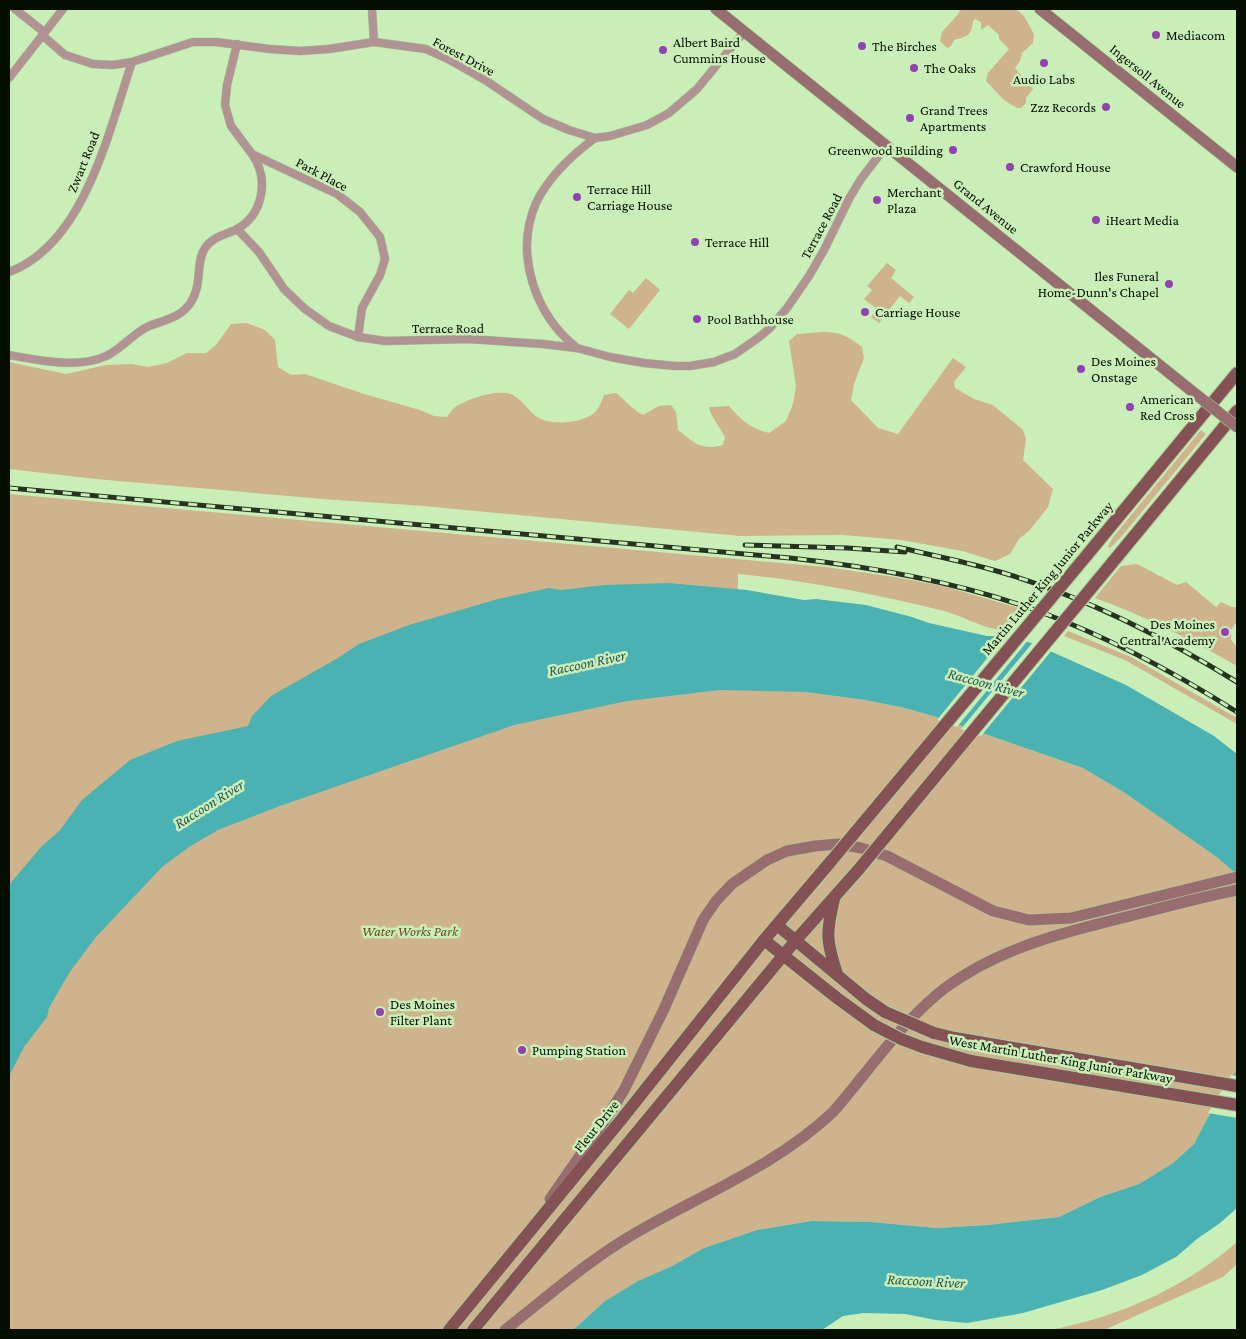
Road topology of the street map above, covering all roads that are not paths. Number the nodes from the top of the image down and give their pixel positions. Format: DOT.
graph roads {
  1 [pos="15,9"];
  2 [pos="64,9"];
  3 [pos="372,9"];
  4 [pos="716,9"];
  5 [pos="1040,9"];
  6 [pos="744,32"];
  7 [pos="43,34"];
  8 [pos="374,42"];
  9 [pos="237,44"];
  10 [pos="132,62"];
  11 [pos="9,78"];
  12 [pos="595,138"];
  13 [pos="887,146"];
  14 [pos="252,154"];
  15 [pos="1237,167"];
  16 [pos="237,229"];
  17 [pos="9,272"];
  18 [pos="358,337"];
  19 [pos="577,348"];
  20 [pos="9,355"];
  21 [pos="1237,373"];
  22 [pos="1237,411"];
  23 [pos="1237,427"];
  24 [pos="1237,877"];
  25 [pos="1237,890"];
  26 [pos="834,896"];
  27 [pos="1099,917"];
  28 [pos="777,925"];
  29 [pos="764,940"];
  30 [pos="796,940"];
  31 [pos="783,956"];
  32 [pos="837,974"];
  33 [pos="1237,1086"];
  34 [pos="1237,1105"];
  35 [pos="506,1262"];
  36 [pos="450,1330"];
  37 [pos="474,1330"];
  38 [pos="505,1330"];
  1 -- 7 [label="street, Forest Drive"];
  2 -- 7 [label="street"];
  3 -- 8 [label="street"];
  4 -- 6 [label="main road, Grand Avenue"];
  5 -- 15 [label="main road, Ingersoll Avenue"];
  6 -- 12 [label="street, Forest Drive"];
  6 -- 13 [label="main road, Grand Avenue"];
  7 -- 10 [label="street, Forest Drive"];
  7 -- 11 [label="street"];
  8 -- 9 [label="street, Forest Drive"];
  8 -- 12 [label="street, Forest Drive"];
  9 -- 10 [label="street, Forest Drive"];
  9 -- 14 [label="street, Park Place"];
  10 -- 17 [label="street, Zwart Road"];
  12 -- 19 [label="street"];
  13 -- 19 [label="street, Terrace Road"];
  13 -- 23 [label="main road, Grand Avenue, bridge"];
  14 -- 16 [label="street"];
  14 -- 18 [label="street, Park Place"];
  16 -- 18 [label="street, Terrace Road"];
  16 -- 20 [label="street"];
  18 -- 19 [label="street, Terrace Road"];
  21 -- 28 [label="main road, Martin Luther King Junior Parkway, bridge"];
  22 -- 26 [label="main road, bridge"];
  24 -- 27 [label="main road"];
  25 -- 27 [label="main road"];
  26 -- 30 [label="main road"];
  26 -- 32 [label="main road"];
  27 -- 35 [label="main road"];
  27 -- 38 [label="main road"];
  28 -- 29 [label="main road, Martin Luther King Junior Parkway"];
  28 -- 30 [label="main road, West Martin Luther King Junior Parkway"];
  29 -- 31 [label="main road, West Martin Luther King Junior Parkway"];
  29 -- 35 [label="main road, Fleur Drive"];
  30 -- 31 [label="main road"];
  30 -- 32 [label="main road, West Martin Luther King Junior Parkway"];
  31 -- 34 [label="main road, West Martin Luther King Junior Parkway, bridge"];
  31 -- 37 [label="main road"];
  32 -- 33 [label="main road, West Martin Luther King Junior Parkway, bridge"];
  35 -- 36 [label="main road, Fleur Drive"];
}
